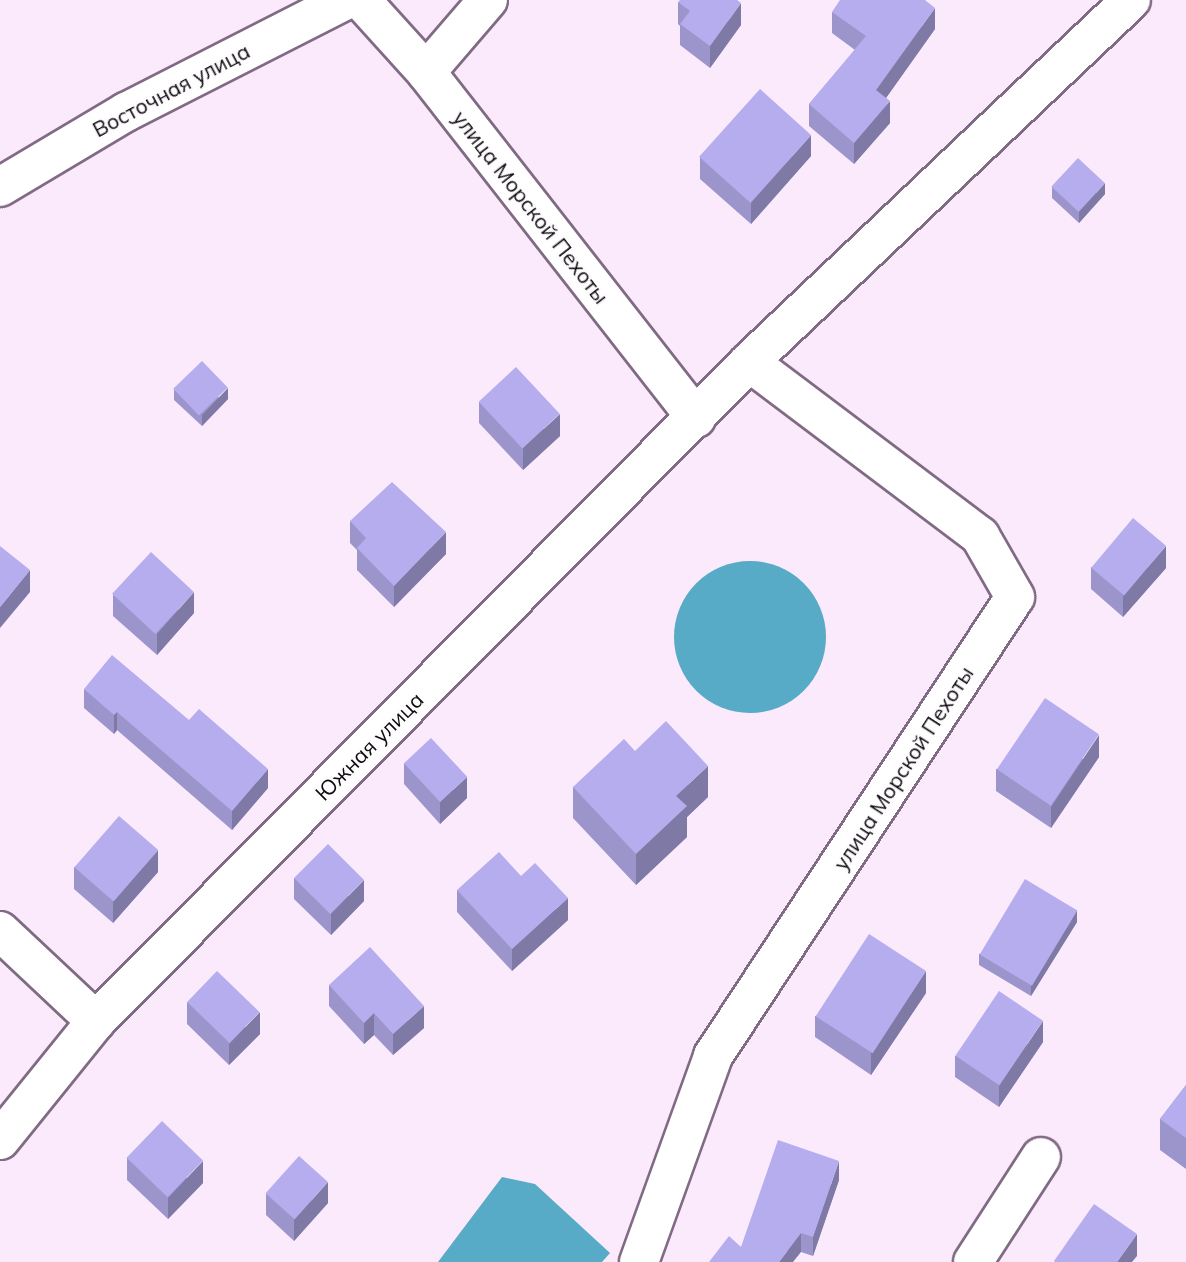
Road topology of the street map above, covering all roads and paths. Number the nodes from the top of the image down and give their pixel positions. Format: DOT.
graph roads {
  1 [pos="346,0"];
  2 [pos="361,0"];
  3 [pos="488,0"];
  4 [pos="1131,0"];
  5 [pos="426,72"];
  6 [pos="0,187"];
  7 [pos="749,362"];
  8 [pos="696,418"];
  9 [pos="0,931"];
  10 [pos="96,1021"];
  11 [pos="0,1140"];
  12 [pos="1041,1157"];
  13 [pos="639,1262"];
  14 [pos="973,1262"];
  1 -- 6 [label="street, Восточная улица"];
  2 -- 5 [label="street, улица Морской Пехоты"];
  3 -- 5 [label="street"];
  4 -- 7 [label="street, Южная улица"];
  5 -- 8 [label="street, улица Морской Пехоты"];
  7 -- 8 [label="street, Южная улица"];
  7 -- 13 [label="street, улица Морской Пехоты"];
  8 -- 10 [label="street, Южная улица"];
  9 -- 10 [label="street"];
  10 -- 11 [label="street, Южная улица"];
  12 -- 14 [label="street"];
}
